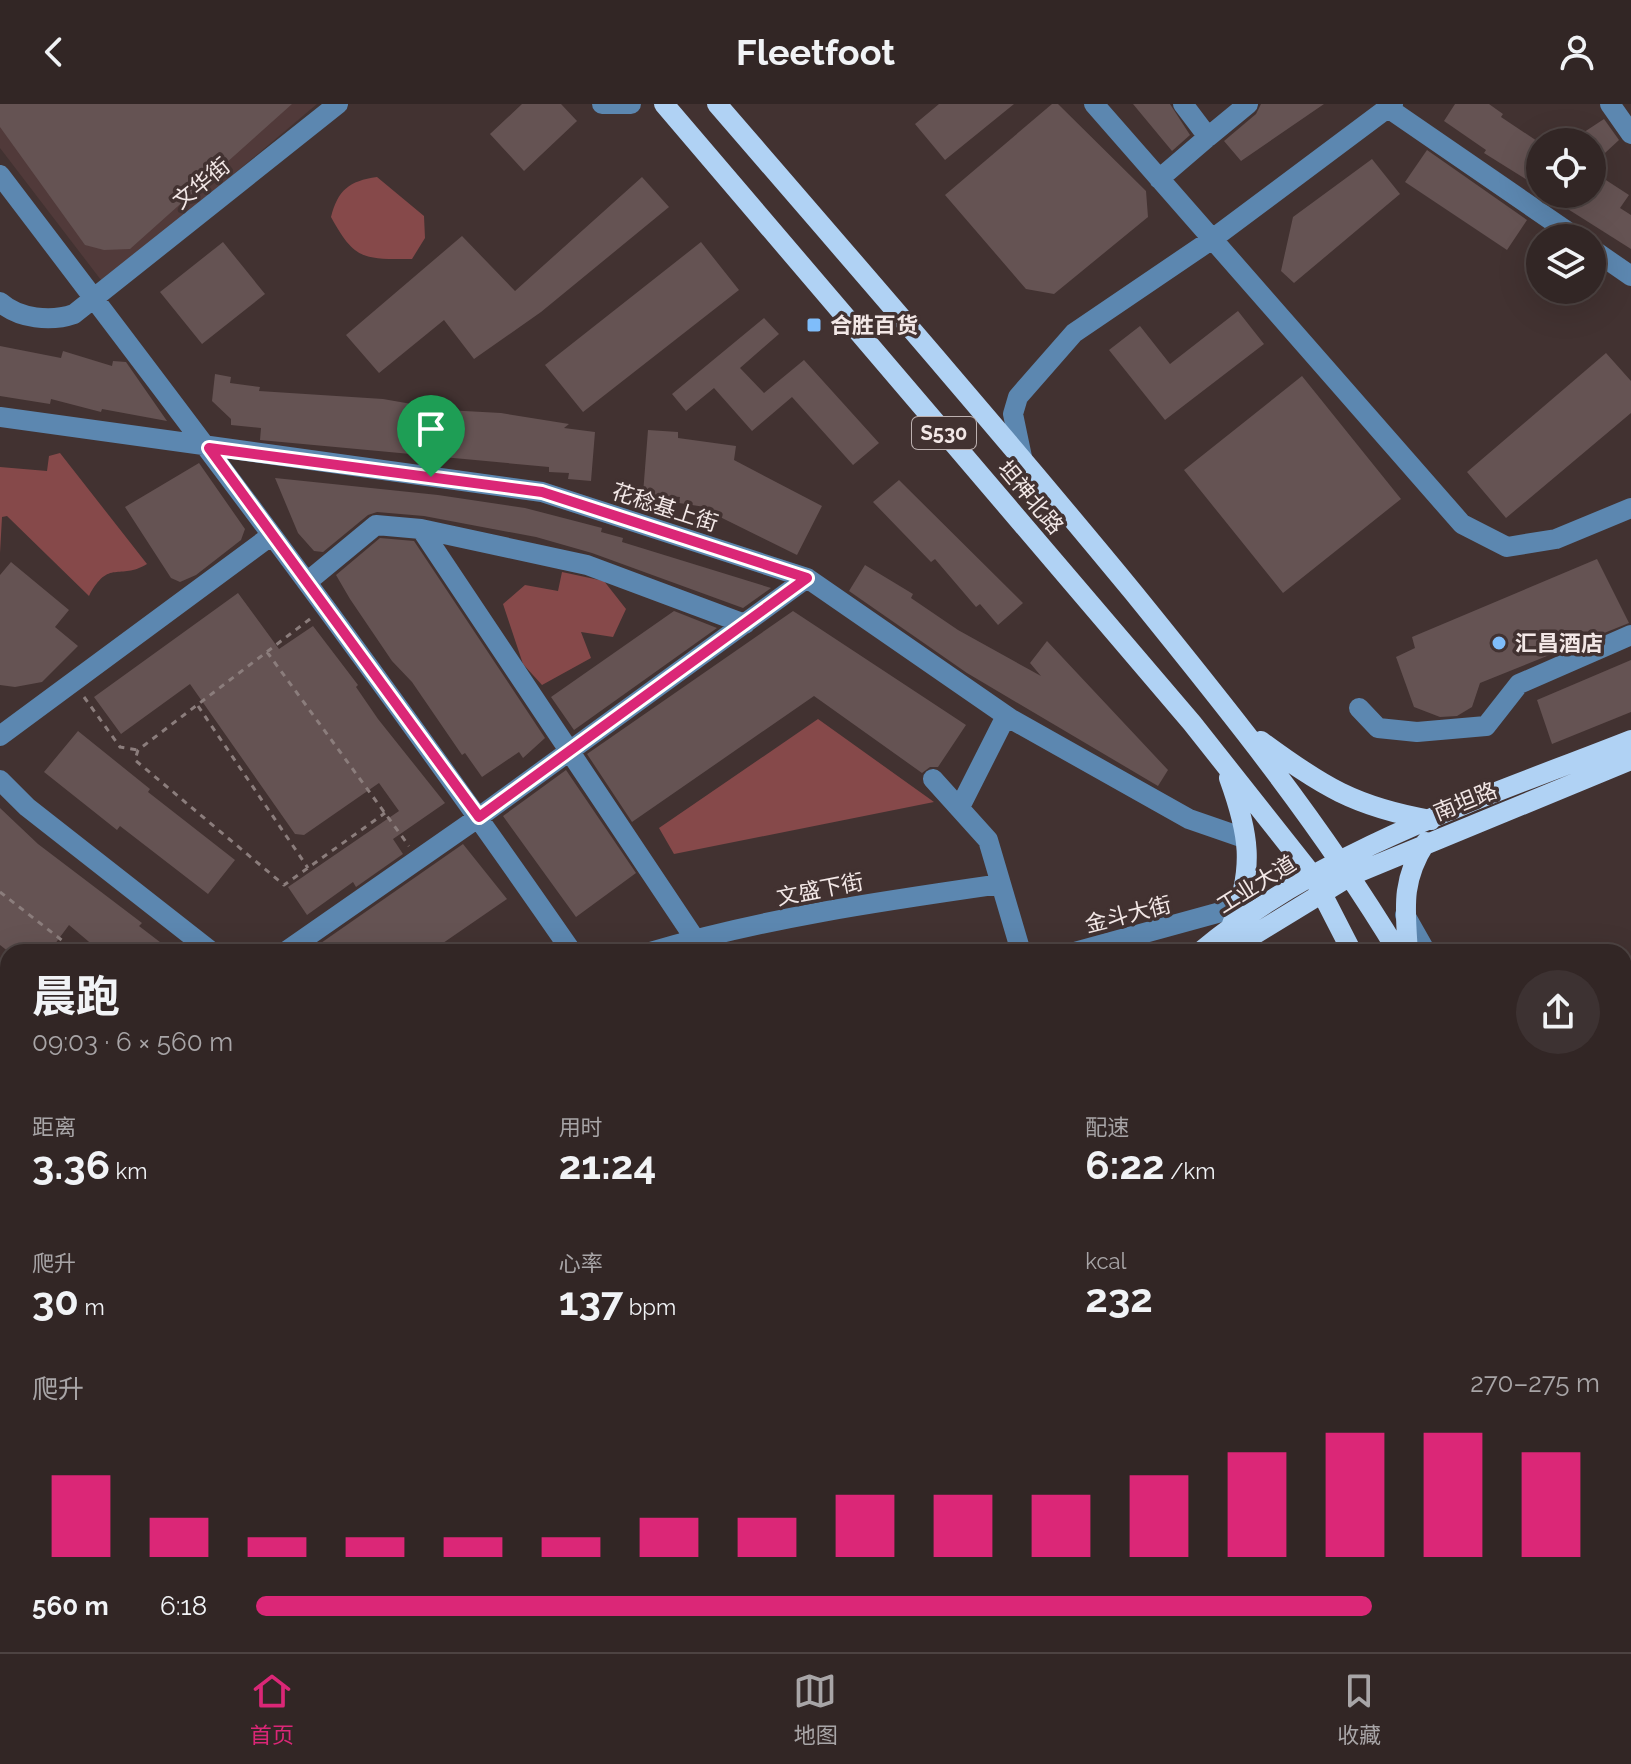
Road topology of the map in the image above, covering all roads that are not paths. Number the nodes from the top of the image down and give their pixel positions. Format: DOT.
graph roads {
  1 [pos="338,104"];
  2 [pos="602,104"];
  3 [pos="631,104"];
  4 [pos="664,104"];
  5 [pos="717,104"];
  6 [pos="1094,104"];
  7 [pos="1183,104"];
  8 [pos="1248,104"];
  9 [pos="1610,104"];
  10 [pos="1390,106"];
  11 [pos="1631,134"];
  12 [pos="1208,137"];
  13 [pos="0,175"];
  14 [pos="1159,179"];
  15 [pos="1557,224"];
  16 [pos="1211,240"];
  17 [pos="1606,259"];
  18 [pos="1631,276"];
  19 [pos="95,299"];
  20 [pos="0,302"];
  21 [pos="0,417"];
  22 [pos="209,448"];
  23 [pos="1022,457"];
  24 [pos="1631,508"];
  25 [pos="421,529"];
  26 [pos="272,535"];
  27 [pos="807,578"];
  28 [pos="307,582"];
  29 [pos="745,624"];
  30 [pos="1631,635"];
  31 [pos="1359,708"];
  32 [pos="1006,716"];
  33 [pos="1242,726"];
  34 [pos="0,736"];
  35 [pos="1631,740"];
  36 [pos="569,751"];
  37 [pos="1631,760"];
  38 [pos="1223,762"];
  39 [pos="933,779"];
  40 [pos="0,780"];
  41 [pos="960,807"];
  42 [pos="479,817"];
  43 [pos="1431,820"];
  44 [pos="1244,838"];
  45 [pos="1426,842"];
  46 [pos="1347,869"];
  47 [pos="1001,884"];
  48 [pos="1316,884"];
  49 [pos="1405,915"];
  50 [pos="1235,916"];
  51 [pos="695,939"];
  52 [pos="205,944"];
  53 [pos="296,944"];
  54 [pos="566,944"];
  55 [pos="678,944"];
  56 [pos="1019,944"];
  57 [pos="1111,944"];
  58 [pos="1208,944"];
  59 [pos="1237,944"];
  60 [pos="1348,944"];
  61 [pos="1393,944"];
  62 [pos="1407,944"];
  63 [pos="1421,944"];
  1 -- 19 [label="street, 文华街"];
  2 -- 3 [label="street"];
  4 -- 38 [label="main road, 坦神北路 / S530"];
  5 -- 23 [label="main road, 坦神北路 / S530"];
  6 -- 14 [label="street"];
  7 -- 12 [label="street"];
  8 -- 12 [label="street"];
  9 -- 11 [label="street"];
  10 -- 15 [label="street"];
  10 -- 16 [label="street"];
  12 -- 14 [label="street"];
  13 -- 19 [label="street"];
  14 -- 16 [label="street"];
  16 -- 23 [label="street"];
  16 -- 24 [label="street"];
  17 -- 18 [label="street"];
  19 -- 20 [label="street, 文华街"];
  19 -- 22 [label="street"];
  21 -- 22 [label="street, 花稔基上街"];
  22 -- 26 [label="street"];
  22 -- 27 [label="street, 花稔基上街"];
  23 -- 33 [label="main road, 坦神北路 / S530"];
  25 -- 28 [label="street"];
  25 -- 29 [label="street"];
  25 -- 36 [label="street"];
  26 -- 28 [label="street"];
  26 -- 34 [label="street"];
  27 -- 29 [label="street"];
  27 -- 32 [label="street, 花稔基上街"];
  28 -- 42 [label="street"];
  29 -- 36 [label="street"];
  30 -- 31 [label="street"];
  32 -- 41 [label="street"];
  32 -- 44 [label="street, 花稔基上街"];
  33 -- 43 [label="main road"];
  33 -- 46 [label="main road, 坦神北路 / S530"];
  35 -- 43 [label="main road, 南坦路"];
  36 -- 42 [label="street"];
  36 -- 51 [label="street"];
  37 -- 45 [label="main road, 南坦路"];
  38 -- 44 [label="main road"];
  38 -- 48 [label="main road, 坦神北路 / S530"];
  39 -- 41 [label="street"];
  40 -- 52 [label="street"];
  41 -- 47 [label="street"];
  42 -- 53 [label="street"];
  42 -- 54 [label="street"];
  43 -- 46 [label="main road, 南坦路"];
  44 -- 50 [label="main road"];
  45 -- 46 [label="main road, 南坦路"];
  45 -- 49 [label="main road"];
  46 -- 48 [label="main road, 南坦路"];
  46 -- 61 [label="main road, S530"];
  47 -- 51 [label="street, 文盛下街"];
  47 -- 56 [label="street"];
  48 -- 50 [label="main road, 工业大道"];
  48 -- 59 [label="main road, 工业大道"];
  48 -- 60 [label="main road, S530"];
  49 -- 62 [label="main road"];
  49 -- 63 [label="street"];
  50 -- 57 [label="street, 金斗大街"];
  50 -- 58 [label="main road, 工业大道"];
  51 -- 55 [label="street, 文盛下街"];
}
